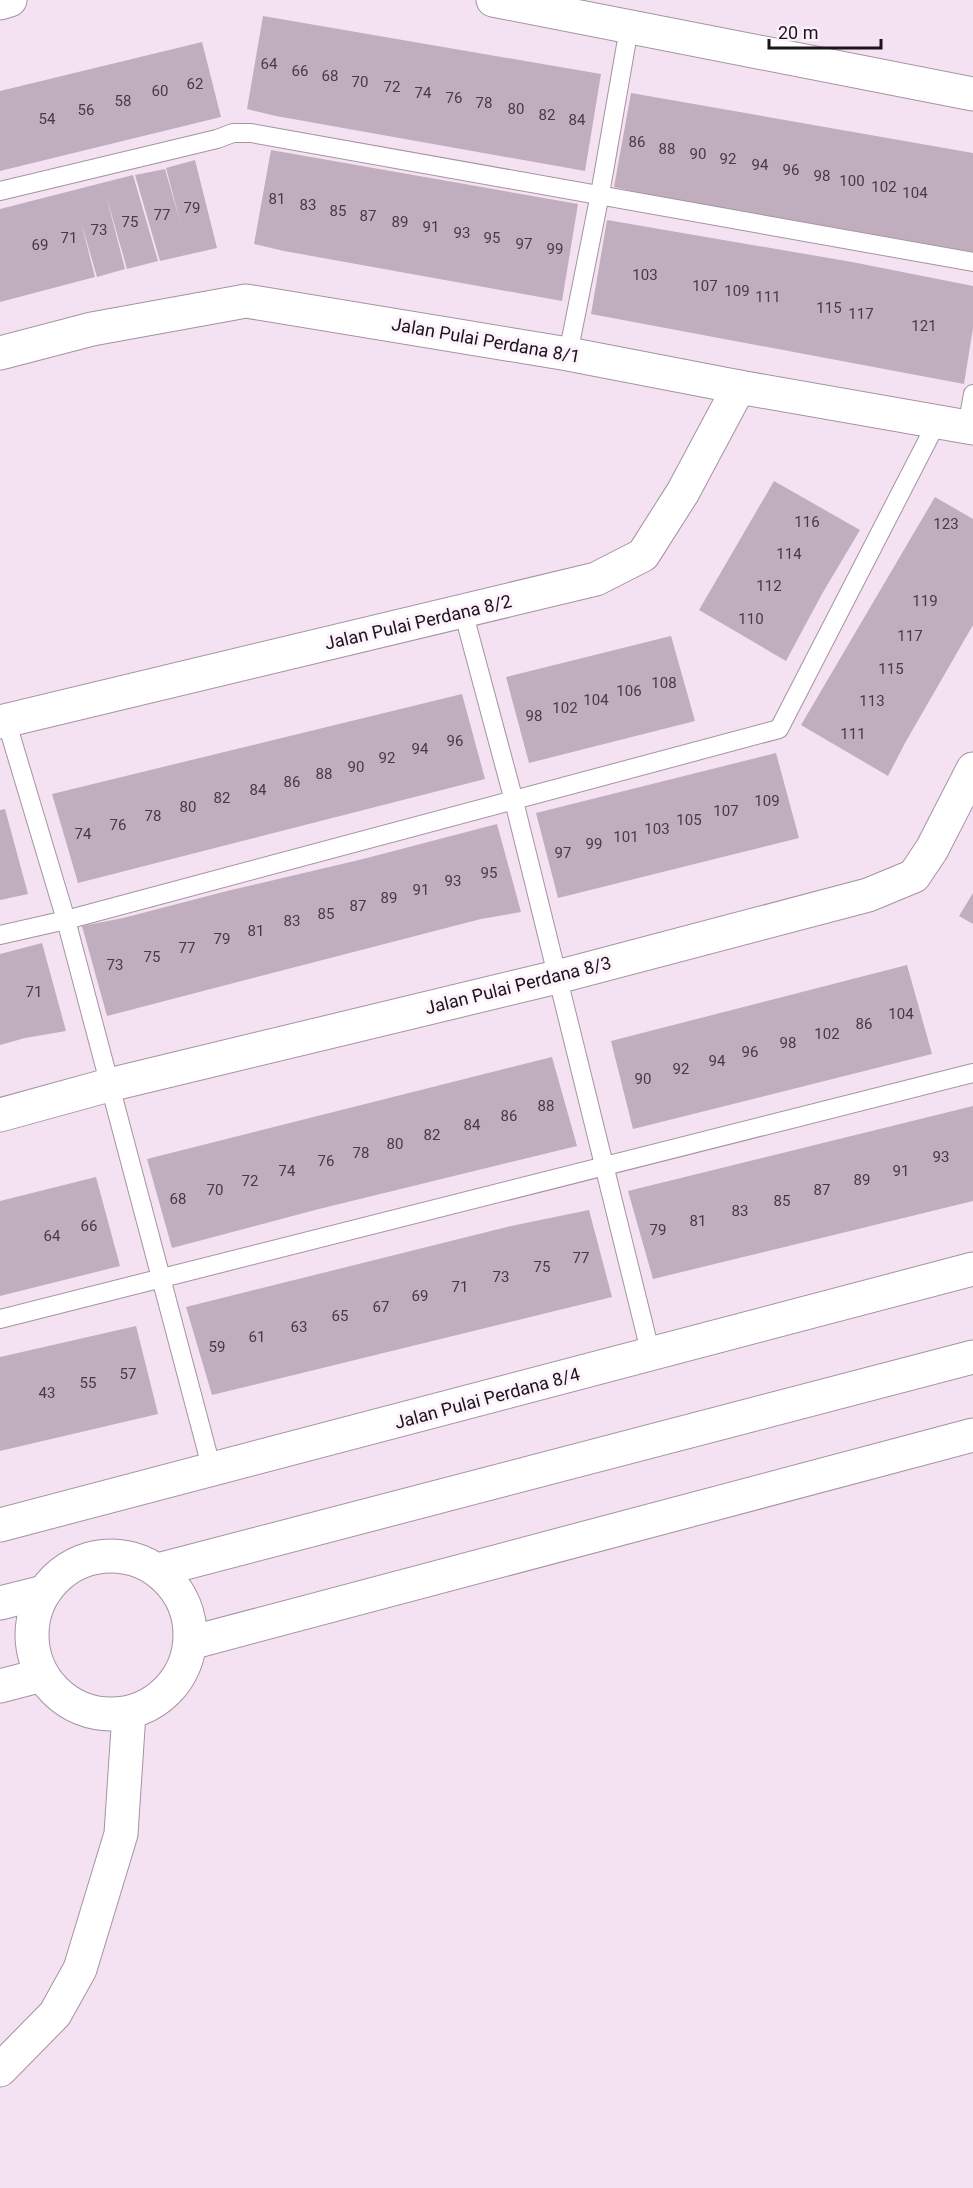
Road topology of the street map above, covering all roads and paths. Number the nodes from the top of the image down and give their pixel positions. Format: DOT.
graph roads {
  1 [pos="10,0"];
  2 [pos="493,0"];
  3 [pos="0,3"];
  4 [pos="629,28"];
  5 [pos="973,94"];
  6 [pos="0,191"];
  7 [pos="600,194"];
  8 [pos="973,262"];
  9 [pos="0,353"];
  10 [pos="568,354"];
  11 [pos="739,387"];
  12 [pos="973,394"];
  13 [pos="959,426"];
  14 [pos="463,610"];
  15 [pos="3,721"];
  16 [pos="973,769"];
  17 [pos="514,801"];
  18 [pos="66,920"];
  19 [pos="0,935"];
  20 [pos="556,977"];
  21 [pos="973,1073"];
  22 [pos="109,1085"];
  23 [pos="0,1114"];
  24 [pos="605,1167"];
  25 [pos="973,1269"];
  26 [pos="163,1279"];
  27 [pos="0,1319"];
  28 [pos="651,1355"];
  29 [pos="973,1357"];
  30 [pos="973,1435"];
  31 [pos="212,1470"];
  32 [pos="0,1525"];
  33 [pos="158,1570"];
  34 [pos="44,1592"];
  35 [pos="0,1603"];
  36 [pos="190,1643"];
  37 [pos="42,1675"];
  38 [pos="0,1686"];
  39 [pos="129,1713"];
  40 [pos="0,2070"];
  1 -- 3 [label="street"];
  2 -- 4 [label="street"];
  4 -- 5 [label="street"];
  4 -- 7 [label="lane"];
  6 -- 7 [label="lane"];
  7 -- 8 [label="lane"];
  7 -- 10 [label="lane"];
  9 -- 10 [label="street, Jalan Pulai Perdana 8/1"];
  10 -- 11 [label="street, Jalan Pulai Perdana 8/1"];
  11 -- 13 [label="street, Jalan Pulai Perdana 8/1"];
  11 -- 14 [label="street, Jalan Pulai Perdana 8/2"];
  12 -- 13 [label="lane"];
  13 -- 17 [label="lane"];
  14 -- 15 [label="street, Jalan Pulai Perdana 8/2"];
  14 -- 17 [label="lane"];
  15 -- 18 [label="lane"];
  16 -- 20 [label="street, Jalan Pulai Perdana 8/3"];
  17 -- 18 [label="lane"];
  17 -- 20 [label="lane"];
  18 -- 19 [label="lane"];
  18 -- 22 [label="lane"];
  20 -- 22 [label="street, Jalan Pulai Perdana 8/3"];
  20 -- 24 [label="lane"];
  21 -- 24 [label="lane"];
  22 -- 23 [label="street, Jalan Pulai Perdana 8/3"];
  22 -- 26 [label="lane"];
  24 -- 26 [label="lane"];
  24 -- 28 [label="lane"];
  25 -- 28 [label="street, Jalan Pulai Perdana 8/4"];
  26 -- 27 [label="lane"];
  26 -- 31 [label="lane"];
  28 -- 31 [label="street, Jalan Pulai Perdana 8/4"];
  29 -- 33 [label="street"];
  30 -- 36 [label="street"];
  31 -- 32 [label="street, Jalan Pulai Perdana 8/4"];
  33 -- 34 [label="street"];
  33 -- 36 [label="street"];
  34 -- 35 [label="street"];
  34 -- 37 [label="street"];
  36 -- 39 [label="street"];
  37 -- 38 [label="street"];
  37 -- 39 [label="street"];
  39 -- 40 [label="street"];
}
